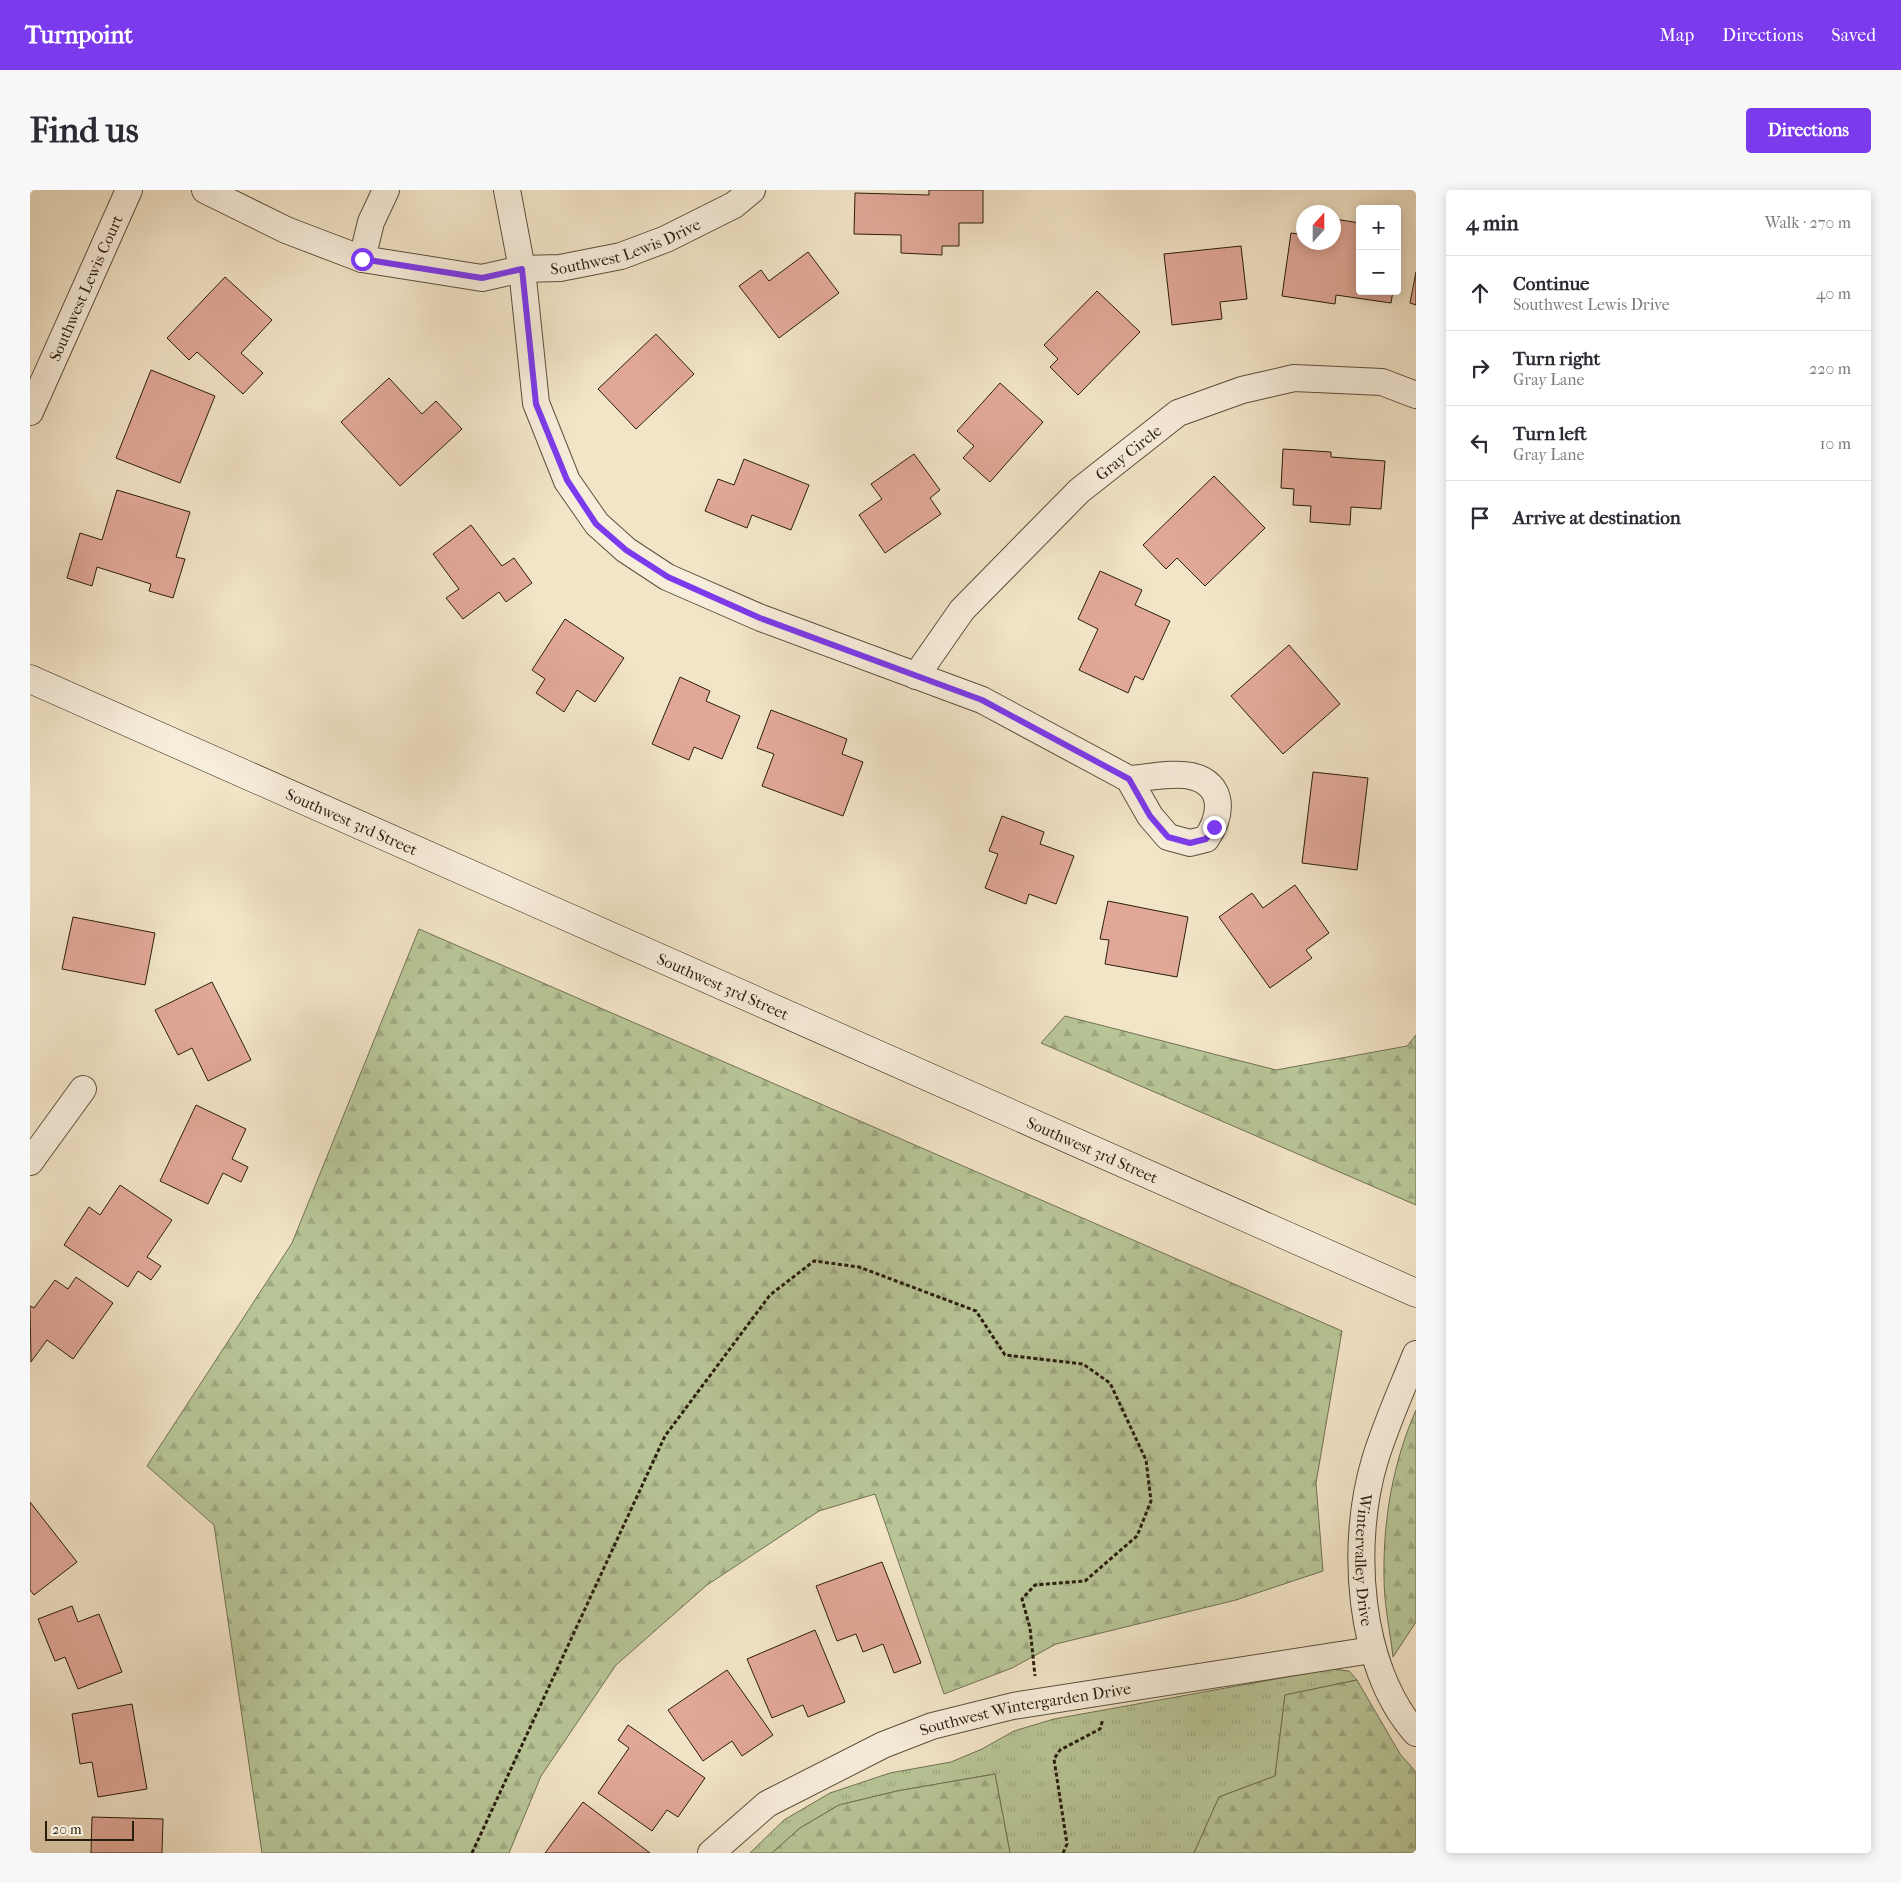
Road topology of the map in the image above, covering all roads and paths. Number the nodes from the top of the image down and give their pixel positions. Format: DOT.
graph roads {
  1 [pos="129,190"];
  2 [pos="205,190"];
  3 [pos="386,190"];
  4 [pos="507,190"];
  5 [pos="752,190"];
  6 [pos="362,259"];
  7 [pos="522,269"];
  8 [pos="1416,395"];
  9 [pos="30,412"];
  10 [pos="916,676"];
  11 [pos="30,679"];
  12 [pos="1129,779"];
  13 [pos="83,1089"];
  14 [pos="30,1162"];
  15 [pos="1416,1293"];
  16 [pos="1416,1354"];
  17 [pos="1372,1650"];
  18 [pos="1066,1698"];
  19 [pos="1416,1733"];
  20 [pos="472,1853"];
  21 [pos="711,1853"];
  22 [pos="1063,1853"];
  1 -- 9 [label="street, Southwest Lewis Court"];
  2 -- 6 [label="street, Southwest Lewis Drive"];
  3 -- 6 [label="street"];
  4 -- 7 [label="street"];
  5 -- 7 [label="street, Southwest Lewis Drive"];
  6 -- 7 [label="street, Southwest Lewis Drive"];
  7 -- 10 [label="street"];
  8 -- 10 [label="street, Gray Circle"];
  10 -- 12 [label="street"];
  11 -- 15 [label="main road, Southwest 3rd Street"];
  13 -- 14 [label="street"];
  16 -- 17 [label="street, Wintervalley Drive"];
  17 -- 18 [label="street, Southwest Wintergarden Drive"];
  17 -- 19 [label="street, Wintervalley Drive"];
  18 -- 20 [label="path"];
  18 -- 21 [label="street, Southwest Wintergarden Drive"];
  18 -- 22 [label="path"];
}
